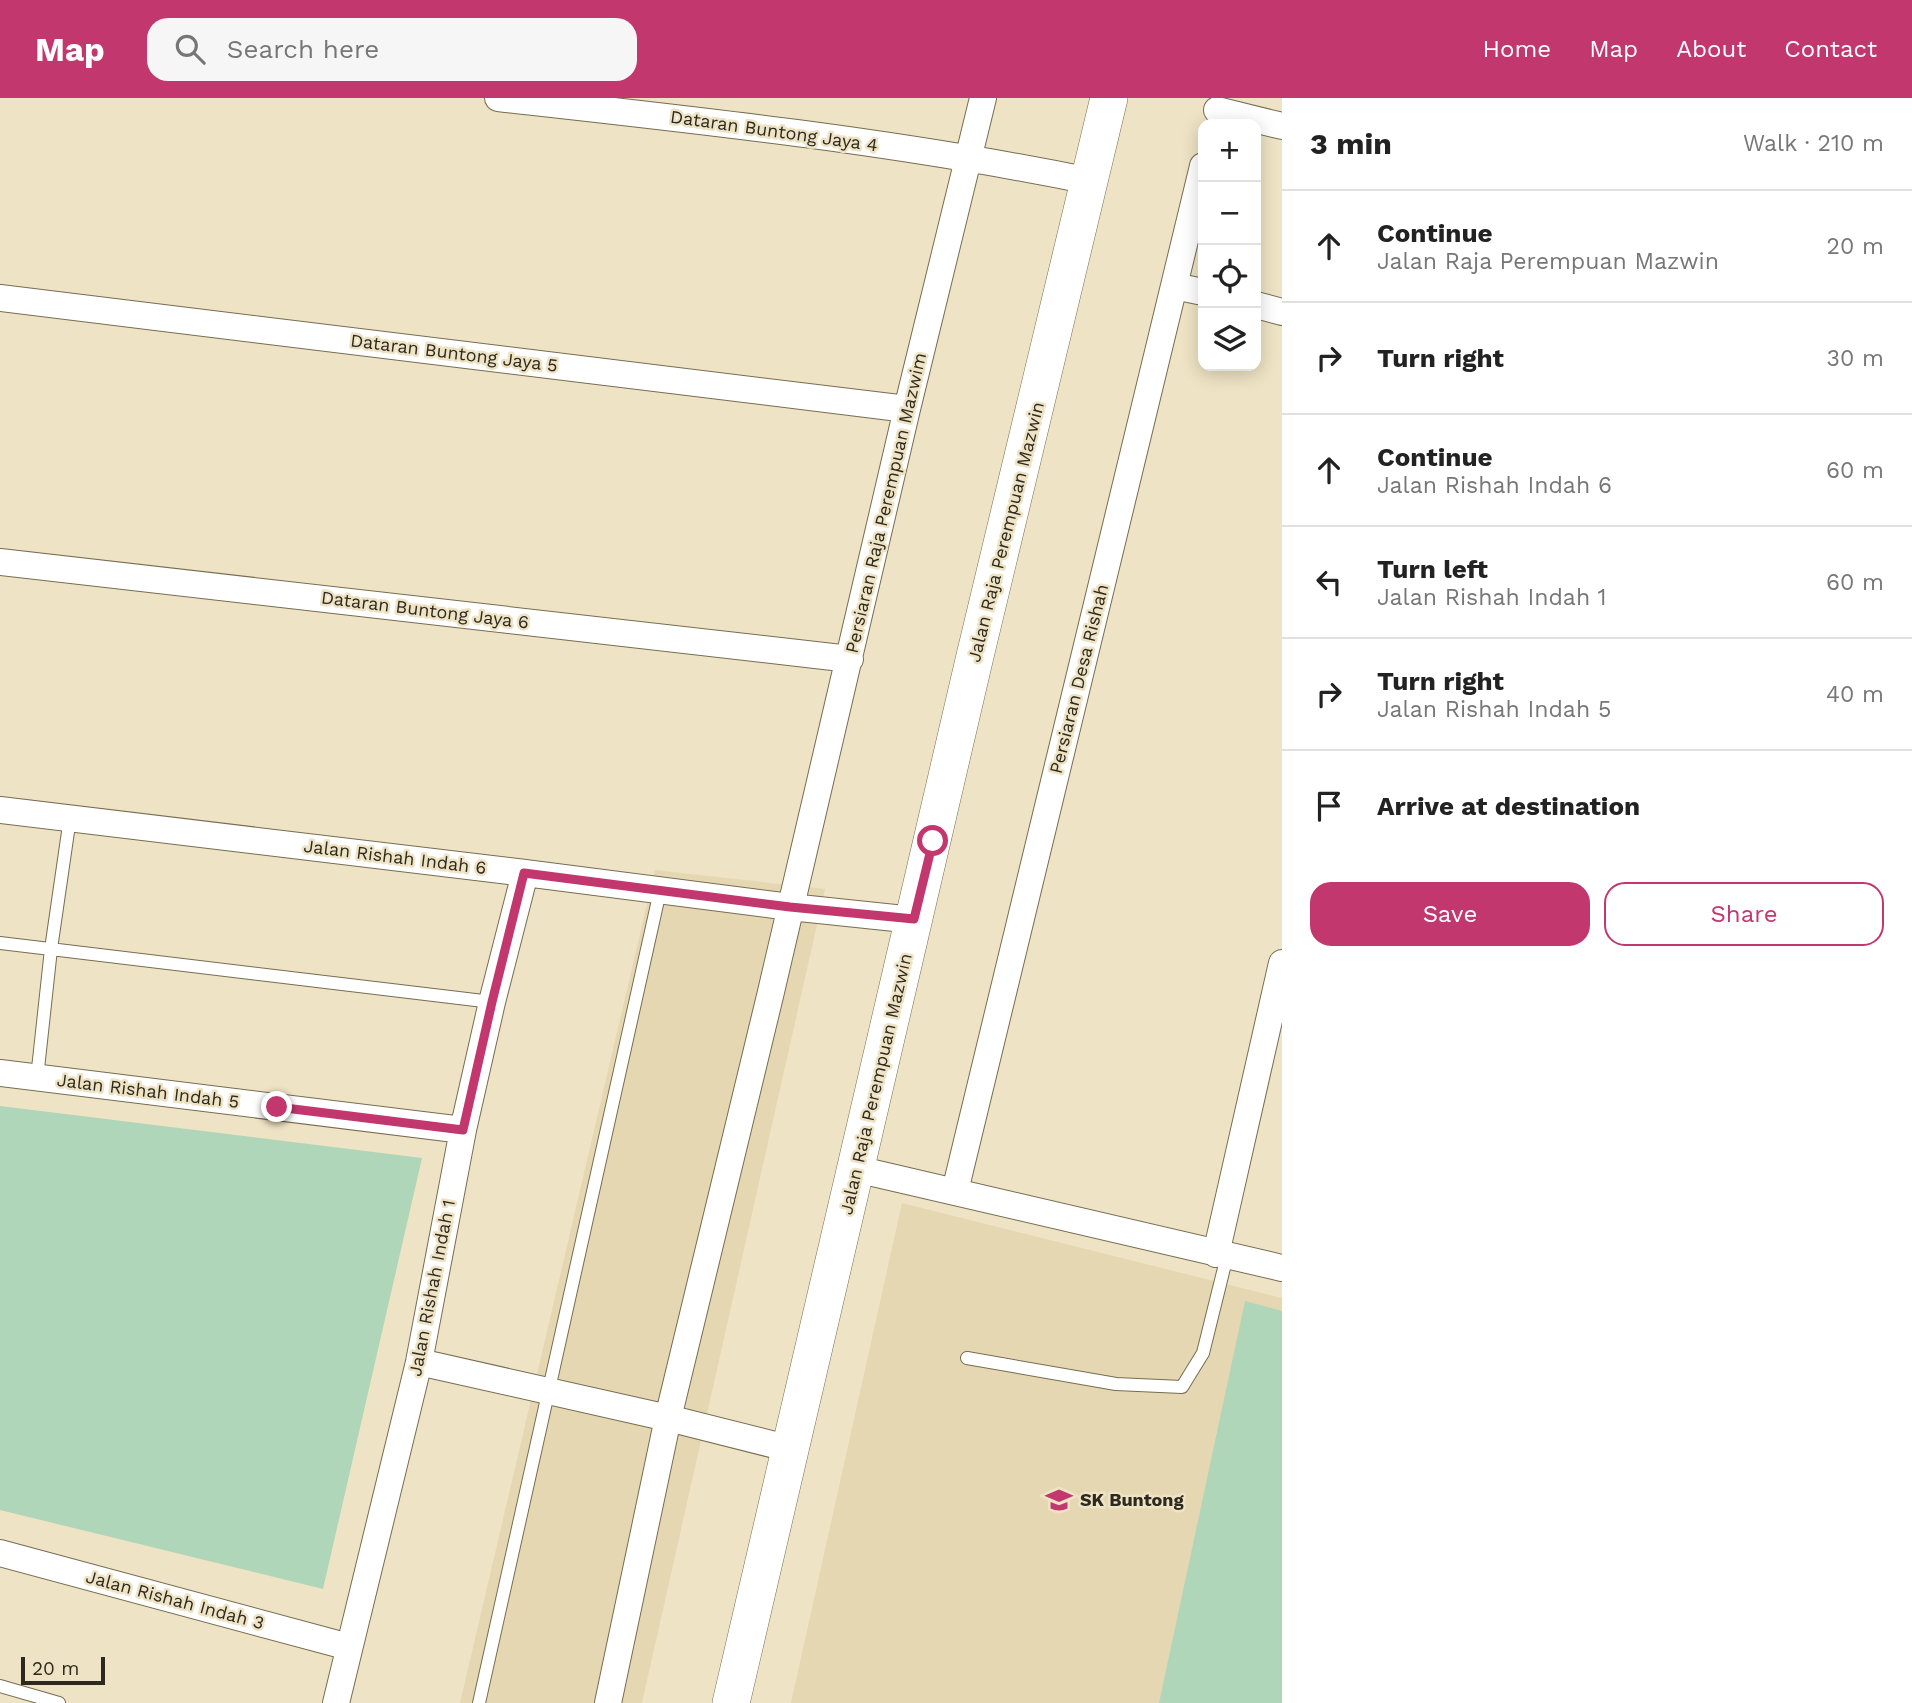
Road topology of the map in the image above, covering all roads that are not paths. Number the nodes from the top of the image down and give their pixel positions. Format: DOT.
graph roads {
  1 [pos="498,98"];
  2 [pos="983,98"];
  3 [pos="1109,98"];
  4 [pos="686,108"];
  5 [pos="1216,111"];
  6 [pos="1282,126"];
  7 [pos="967,158"];
  8 [pos="1090,181"];
  9 [pos="1199,182"];
  10 [pos="1174,286"];
  11 [pos="1198,291"];
  12 [pos="0,298"];
  13 [pos="1261,306"];
  14 [pos="1282,312"];
  15 [pos="907,409"];
  16 [pos="0,562"];
  17 [pos="850,659"];
  18 [pos="0,810"];
  19 [pos="70,818"];
  20 [pos="524,873"];
  21 [pos="660,891"];
  22 [pos="790,907"];
  23 [pos="914,919"];
  24 [pos="0,943"];
  25 [pos="51,949"];
  26 [pos="1282,963"];
  27 [pos="492,1002"];
  28 [pos="0,1073"];
  29 [pos="37,1078"];
  30 [pos="463,1130"];
  31 [pos="856,1169"];
  32 [pos="955,1191"];
  33 [pos="1221,1255"];
  34 [pos="1282,1268"];
  35 [pos="967,1358"];
  36 [pos="419,1362"];
  37 [pos="548,1391"];
  38 [pos="668,1418"];
  39 [pos="791,1449"];
  40 [pos="0,1553"];
  41 [pos="349,1647"];
  42 [pos="0,1686"];
  43 [pos="60,1703"];
  44 [pos="336,1703"];
  45 [pos="479,1703"];
  46 [pos="608,1703"];
  47 [pos="731,1703"];
  1 -- 4 [label="street, Dataran Buntong Jaya 4"];
  2 -- 7 [label="street, Persiaran Raja Perempuan Mazwim"];
  3 -- 8 [label="main road, Jalan Raja Perempuan Mazwin"];
  4 -- 7 [label="street, Dataran Buntong Jaya 4"];
  5 -- 6 [label="street"];
  7 -- 8 [label="street, Dataran Buntong Jaya 4"];
  7 -- 15 [label="street, Persiaran Raja Perempuan Mazwim"];
  8 -- 23 [label="main road, Jalan Raja Perempuan Mazwin"];
  9 -- 10 [label="street, Persiaran Desa Rishah"];
  10 -- 11 [label="street"];
  10 -- 32 [label="street, Persiaran Desa Rishah"];
  12 -- 15 [label="street, Dataran Buntong Jaya 5"];
  13 -- 14 [label="street"];
  15 -- 17 [label="street, Persiaran Raja Perempuan Mazwim"];
  16 -- 17 [label="street, Dataran Buntong Jaya 6"];
  17 -- 22 [label="street, Persiaran Raja Perempuan Mazwim"];
  18 -- 19 [label="street, Jalan Rishah Indah 6"];
  19 -- 20 [label="street, Jalan Rishah Indah 6"];
  19 -- 25 [label="lane"];
  20 -- 21 [label="street, Jalan Rishah Indah 6"];
  20 -- 27 [label="street, Jalan Rishah Indah 1"];
  21 -- 22 [label="street, Jalan Rishah Indah 6"];
  21 -- 37 [label="lane"];
  22 -- 23 [label="street, Jalan Rishah Indah 6"];
  22 -- 38 [label="street, Persiaran Raja Perempuan Mazwim"];
  23 -- 31 [label="main road, Jalan Raja Perempuan Mazwin"];
  24 -- 25 [label="lane"];
  25 -- 27 [label="lane"];
  25 -- 29 [label="lane"];
  26 -- 33 [label="street"];
  27 -- 30 [label="street, Jalan Rishah Indah 1"];
  28 -- 29 [label="street, Jalan Rishah Indah 5"];
  29 -- 30 [label="street, Jalan Rishah Indah 5"];
  30 -- 36 [label="street, Jalan Rishah Indah 1"];
  31 -- 32 [label="street"];
  31 -- 39 [label="main road, Jalan Raja Perempuan Mazwin"];
  32 -- 33 [label="street"];
  33 -- 34 [label="street"];
  33 -- 35 [label="lane"];
  36 -- 37 [label="street"];
  36 -- 41 [label="street, Jalan Rishah Indah 1"];
  37 -- 38 [label="street"];
  37 -- 45 [label="lane"];
  38 -- 39 [label="street"];
  38 -- 46 [label="street, Persiaran Raja Perempuan Mazwim"];
  39 -- 47 [label="main road, Jalan Raja Perempuan Mazwin"];
  40 -- 41 [label="street, Jalan Rishah Indah 3"];
  41 -- 44 [label="street, Jalan Rishah Indah 1"];
  42 -- 43 [label="lane"];
}
